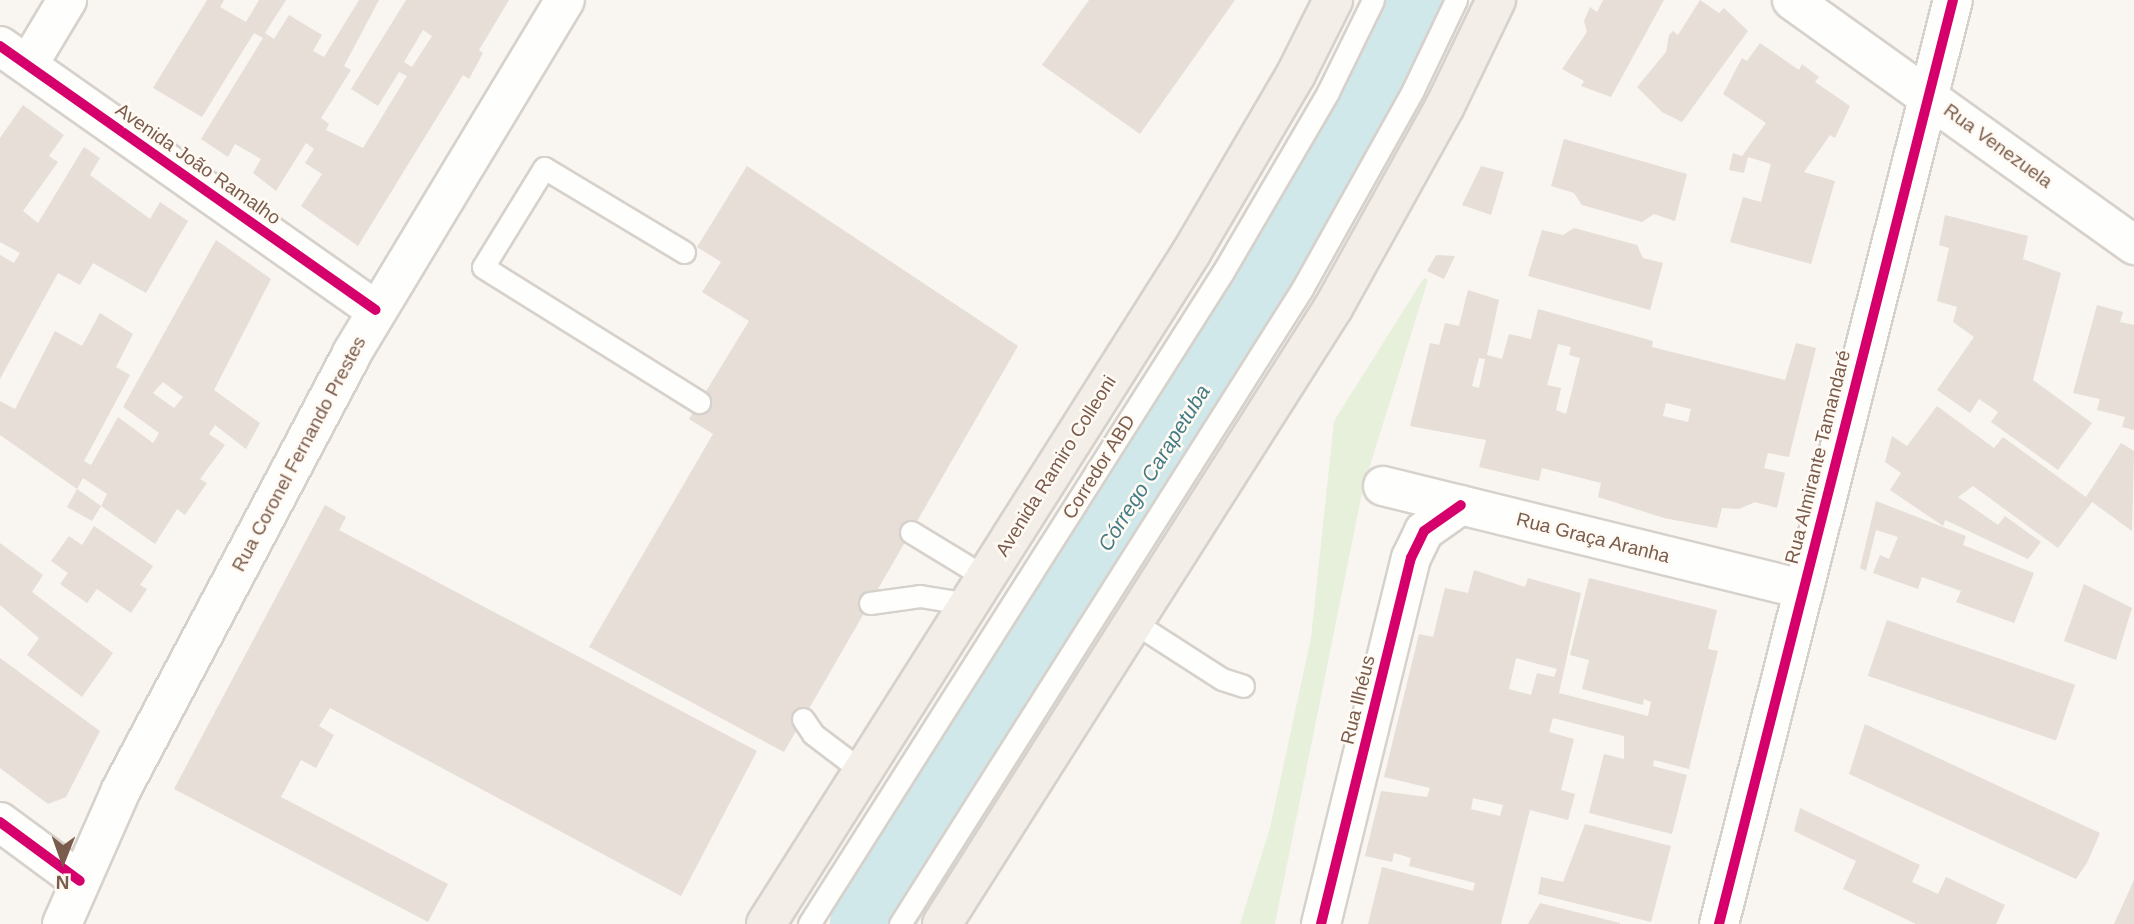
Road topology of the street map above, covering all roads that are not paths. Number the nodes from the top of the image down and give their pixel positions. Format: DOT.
graph roads {
  1 [pos="67,0"];
  2 [pos="565,0"];
  3 [pos="1333,0"];
  4 [pos="1373,0"];
  5 [pos="1455,0"];
  6 [pos="1496,0"];
  7 [pos="1792,0"];
  8 [pos="1953,0"];
  9 [pos="14,56"];
  10 [pos="1928,95"];
  11 [pos="2134,245"];
  12 [pos="684,251"];
  13 [pos="376,310"];
  14 [pos="699,402"];
  15 [pos="1383,486"];
  16 [pos="1461,505"];
  17 [pos="911,532"];
  18 [pos="1803,589"];
  19 [pos="977,590"];
  20 [pos="870,603"];
  21 [pos="1135,623"];
  22 [pos="1243,686"];
  23 [pos="803,719"];
  24 [pos="862,771"];
  25 [pos="0,822"];
  26 [pos="80,881"];
  27 [pos="62,924"];
  28 [pos="766,924"];
  29 [pos="809,924"];
  30 [pos="900,924"];
  31 [pos="942,924"];
  32 [pos="1321,924"];
  33 [pos="1719,924"];
  1 -- 9 [label="street"];
  2 -- 13 [label="street, Rua Coronel Fernando Prestes"];
  3 -- 19 [label="main road, Avenida Ramiro Colleoni"];
  4 -- 29 [label="lane, Corredor ABD"];
  5 -- 30 [label="lane"];
  6 -- 21 [label="main road"];
  7 -- 10 [label="street, Rua Venezuela"];
  8 -- 10 [label="street, Rua Almirante Tamandaré"];
  9 -- 13 [label="street, Avenida João Ramalho"];
  10 -- 11 [label="street, Rua Venezuela"];
  10 -- 18 [label="street, Rua Almirante Tamandaré"];
  12 -- 14 [label="lane"];
  13 -- 26 [label="street, Rua Coronel Fernando Prestes"];
  15 -- 16 [label="street, Rua Graça Aranha"];
  16 -- 18 [label="street, Rua Graça Aranha"];
  16 -- 32 [label="street, Rua Ilhéus"];
  17 -- 19 [label="lane"];
  18 -- 33 [label="street, Rua Almirante Tamandaré"];
  19 -- 20 [label="lane"];
  19 -- 24 [label="main road, Avenida Ramiro Colleoni"];
  21 -- 22 [label="lane"];
  21 -- 31 [label="main road"];
  23 -- 24 [label="lane"];
  24 -- 28 [label="main road, Avenida Ramiro Colleoni"];
  25 -- 26 [label="street"];
  26 -- 27 [label="street, Rua Coronel Fernando Prestes"];
}
